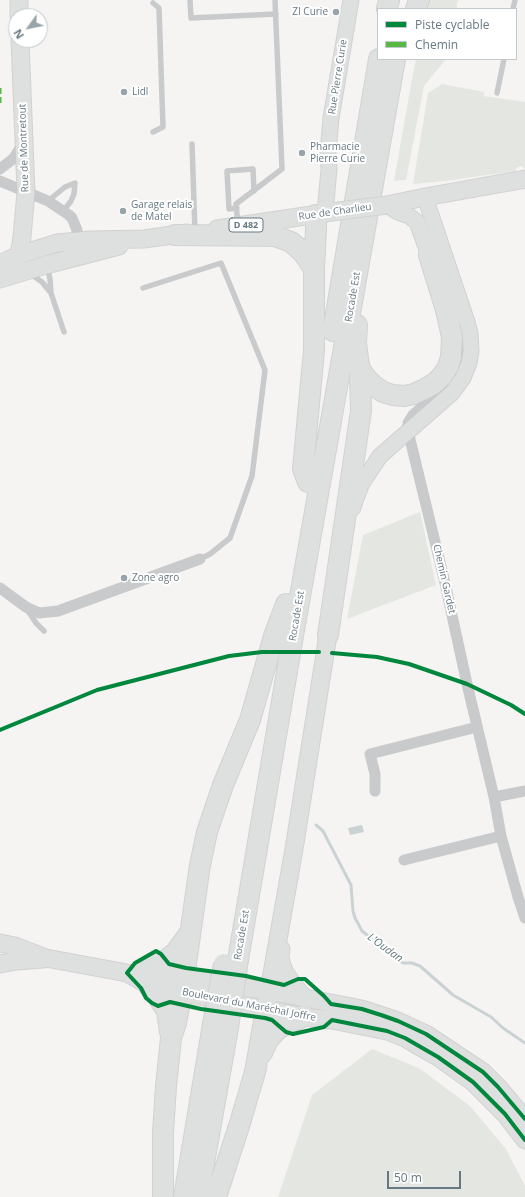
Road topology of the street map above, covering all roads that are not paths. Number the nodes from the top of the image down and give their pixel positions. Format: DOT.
graph roads {
  1 [pos="190,0"];
  2 [pos="275,0"];
  3 [pos="351,0"];
  4 [pos="153,3"];
  5 [pos="276,14"];
  6 [pos="20,48"];
  7 [pos="379,60"];
  8 [pos="394,60"];
  9 [pos="404,60"];
  10 [pos="504,60"];
  11 [pos="389,91"];
  12 [pos="497,93"];
  13 [pos="154,132"];
  14 [pos="24,142"];
  15 [pos="192,144"];
  16 [pos="0,169"];
  17 [pos="525,179"];
  18 [pos="0,181"];
  19 [pos="254,191"];
  20 [pos="26,192"];
  21 [pos="423,197"];
  22 [pos="48,201"];
  23 [pos="387,205"];
  24 [pos="237,208"];
  25 [pos="64,210"];
  26 [pos="327,213"];
  27 [pos="417,222"];
  28 [pos="238,226"];
  29 [pos="195,232"];
  30 [pos="175,235"];
  31 [pos="144,239"];
  32 [pos="77,241"];
  33 [pos="429,254"];
  34 [pos="19,255"];
  35 [pos="359,263"];
  36 [pos="0,264"];
  37 [pos="46,265"];
  38 [pos="314,269"];
  39 [pos="26,271"];
  40 [pos="0,279"];
  41 [pos="143,288"];
  42 [pos="51,293"];
  43 [pos="64,332"];
  44 [pos="360,368"];
  45 [pos="408,431"];
  46 [pos="308,482"];
  47 [pos="200,559"];
  48 [pos="0,588"];
  49 [pos="26,607"];
  50 [pos="44,631"];
  51 [pos="328,635"];
  52 [pos="282,636"];
  53 [pos="275,672"];
  54 [pos="477,727"];
  55 [pos="375,791"];
  56 [pos="525,791"];
  57 [pos="494,797"];
  58 [pos="501,836"];
  59 [pos="404,860"];
  60 [pos="288,883"];
  61 [pos="525,918"];
  62 [pos="190,932"];
  63 [pos="0,942"];
  64 [pos="46,958"];
  65 [pos="0,964"];
  66 [pos="139,975"];
  67 [pos="183,985"];
  68 [pos="267,1001"];
  69 [pos="305,1008"];
  70 [pos="221,1026"];
  71 [pos="171,1038"];
  72 [pos="255,1072"];
  73 [pos="525,1119"];
  74 [pos="525,1140"];
  75 [pos="163,1197"];
  76 [pos="184,1197"];
  77 [pos="198,1197"];
  78 [pos="216,1197"];
  1 -- 5 [label="lane"];
  2 -- 5 [label="lane"];
  3 -- 26 [label="street, Rue Pierre Curie"];
  4 -- 13 [label="lane"];
  5 -- 19 [label="lane"];
  6 -- 14 [label="main road, Rue de Montretout"];
  7 -- 46 [label="highway, Rocade Est"];
  8 -- 11 [label="highway, Rocade Est"];
  9 -- 11 [label="highway"];
  10 -- 12 [label="lane"];
  11 -- 35 [label="highway, Rocade Est"];
  14 -- 16 [label="street"];
  14 -- 20 [label="main road, Rue de Montretout"];
  15 -- 29 [label="lane"];
  17 -- 21 [label="main road, Rue de Charlieu"];
  18 -- 20 [label="street"];
  19 -- 24 [label="lane"];
  19 -- 24 [label="lane"];
  20 -- 22 [label="street"];
  20 -- 34 [label="main road, Rue de Montretout"];
  21 -- 23 [label="main road, Rue de Charlieu"];
  21 -- 27 [label="street"];
  21 -- 45 [label="street"];
  22 -- 25 [label="street"];
  22 -- 25 [label="lane"];
  23 -- 26 [label="main road, Rue de Charlieu / D 482, bridge"];
  23 -- 27 [label="street"];
  24 -- 28 [label="lane"];
  25 -- 32 [label="street"];
  26 -- 28 [label="main road, Rue de Charlieu / D 482"];
  26 -- 38 [label="highway"];
  27 -- 33 [label="street"];
  28 -- 29 [label="main road, Rue de Charlieu / D 482"];
  29 -- 30 [label="main road, Rue de Charlieu / D 482"];
  30 -- 31 [label="main road, Rue de Charlieu / D 482"];
  30 -- 38 [label="highway"];
  31 -- 32 [label="main road, Rue de Charlieu / D 482"];
  31 -- 37 [label="main road, Rue de Charlieu / D 482"];
  32 -- 34 [label="main road, Rue de Charlieu / D 482"];
  32 -- 37 [label="street"];
  33 -- 44 [label="highway"];
  33 -- 45 [label="street"];
  34 -- 36 [label="main road, Rue de Charlieu / D 482"];
  34 -- 39 [label="street"];
  35 -- 44 [label="highway"];
  35 -- 52 [label="highway, Rocade Est"];
  37 -- 39 [label="main road, Rue de Charlieu / D 482"];
  37 -- 42 [label="lane"];
  38 -- 46 [label="highway"];
  39 -- 40 [label="main road, Rue de Charlieu / D 482"];
  39 -- 42 [label="lane"];
  41 -- 47 [label="lane"];
  42 -- 43 [label="lane"];
  44 -- 51 [label="highway"];
  45 -- 51 [label="street"];
  45 -- 54 [label="street, Chemin Gardet"];
  46 -- 52 [label="highway, Rocade Est"];
  47 -- 49 [label="street"];
  48 -- 49 [label="street"];
  49 -- 50 [label="lane"];
  51 -- 60 [label="main road"];
  52 -- 53 [label="highway, Rocade Est"];
  53 -- 62 [label="highway"];
  53 -- 70 [label="highway, Rocade Est, bridge"];
  54 -- 55 [label="street"];
  54 -- 57 [label="street, Chemin Gardet"];
  56 -- 57 [label="street"];
  57 -- 58 [label="street, Chemin Gardet"];
  58 -- 59 [label="street"];
  58 -- 61 [label="street, Chemin Gardet"];
  60 -- 68 [label="main road"];
  60 -- 69 [label="main road"];
  62 -- 66 [label="highway"];
  62 -- 67 [label="highway"];
  63 -- 64 [label="main road, Boulevard du Maréchal Joffre"];
  64 -- 65 [label="main road, Boulevard du Maréchal Joffre"];
  64 -- 66 [label="main road, Boulevard du Maréchal Joffre"];
  66 -- 67 [label="main road, Boulevard du Maréchal Joffre"];
  66 -- 71 [label="highway"];
  67 -- 68 [label="main road, Boulevard du Maréchal Joffre"];
  67 -- 71 [label="highway"];
  68 -- 69 [label="main road, Boulevard du Maréchal Joffre"];
  68 -- 72 [label="highway"];
  69 -- 72 [label="highway"];
  69 -- 73 [label="main road, Boulevard du Maréchal Joffre"];
  69 -- 74 [label="main road, Boulevard du Maréchal Joffre"];
  70 -- 76 [label="highway, Rocade Est"];
  70 -- 77 [label="highway, Rocade Est"];
  71 -- 75 [label="highway"];
  72 -- 78 [label="highway"];
}
